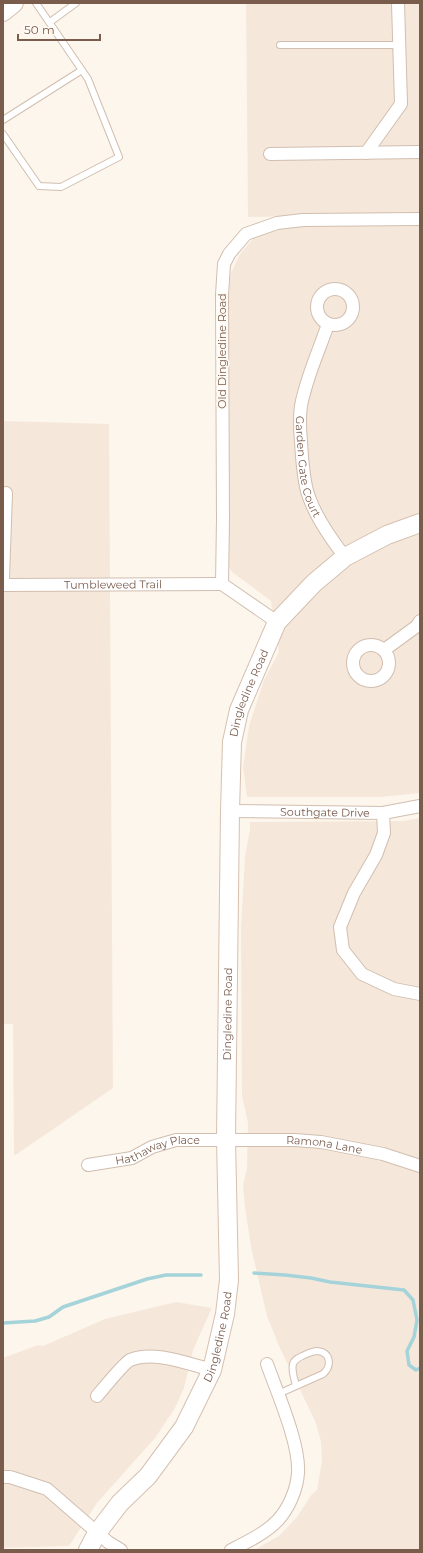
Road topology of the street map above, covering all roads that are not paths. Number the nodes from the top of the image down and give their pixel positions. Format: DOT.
graph roads {
  1 [pos="14,3"];
  2 [pos="36,3"];
  3 [pos="76,3"];
  4 [pos="398,3"];
  5 [pos="3,12"];
  6 [pos="50,22"];
  7 [pos="280,45"];
  8 [pos="398,45"];
  9 [pos="82,70"];
  10 [pos="3,120"];
  11 [pos="3,134"];
  12 [pos="420,152"];
  13 [pos="366,153"];
  14 [pos="270,154"];
  15 [pos="420,219"];
  16 [pos="328,324"];
  17 [pos="6,493"];
  18 [pos="420,523"];
  19 [pos="345,557"];
  20 [pos="3,579"];
  21 [pos="222,584"];
  22 [pos="3,585"];
  23 [pos="420,621"];
  24 [pos="277,622"];
  25 [pos="384,650"];
  26 [pos="420,806"];
  27 [pos="230,811"];
  28 [pos="383,813"];
  29 [pos="420,994"];
  30 [pos="226,1140"];
  31 [pos="88,1165"];
  32 [pos="420,1166"];
  33 [pos="267,1364"];
  34 [pos="212,1370"];
  35 [pos="296,1386"];
  36 [pos="278,1394"];
  37 [pos="97,1396"];
  38 [pos="3,1477"];
  39 [pos="97,1534"];
  40 [pos="88,1550"];
  41 [pos="121,1550"];
  42 [pos="231,1550"];
  1 -- 5 [label="street"];
  2 -- 6 [label="lane"];
  3 -- 6 [label="lane"];
  4 -- 8 [label="street"];
  6 -- 9 [label="lane"];
  7 -- 8 [label="lane"];
  8 -- 13 [label="street"];
  9 -- 10 [label="lane"];
  9 -- 11 [label="lane"];
  12 -- 13 [label="street"];
  13 -- 14 [label="street"];
  15 -- 21 [label="street, Old Dingledine Road"];
  16 -- 19 [label="street, Garden Gate Court"];
  17 -- 20 [label="street"];
  18 -- 19 [label="street, Dingledine Road"];
  19 -- 24 [label="street, Dingledine Road"];
  21 -- 22 [label="street, Tumbleweed Trail"];
  21 -- 24 [label="street"];
  23 -- 25 [label="street"];
  24 -- 27 [label="street, Dingledine Road"];
  26 -- 28 [label="street, Southgate Drive"];
  27 -- 28 [label="street, Southgate Drive"];
  27 -- 30 [label="street, Dingledine Road"];
  28 -- 29 [label="street"];
  30 -- 31 [label="street, Hathaway Place"];
  30 -- 32 [label="street, Ramona Lane"];
  30 -- 34 [label="street, Dingledine Road"];
  33 -- 36 [label="street"];
  34 -- 37 [label="street"];
  34 -- 39 [label="street, Dingledine Road"];
  35 -- 35 [label="lane"];
  35 -- 36 [label="lane"];
  36 -- 42 [label="street"];
  38 -- 39 [label="street"];
  39 -- 40 [label="street, Dingledine Road"];
  39 -- 41 [label="street"];
}
